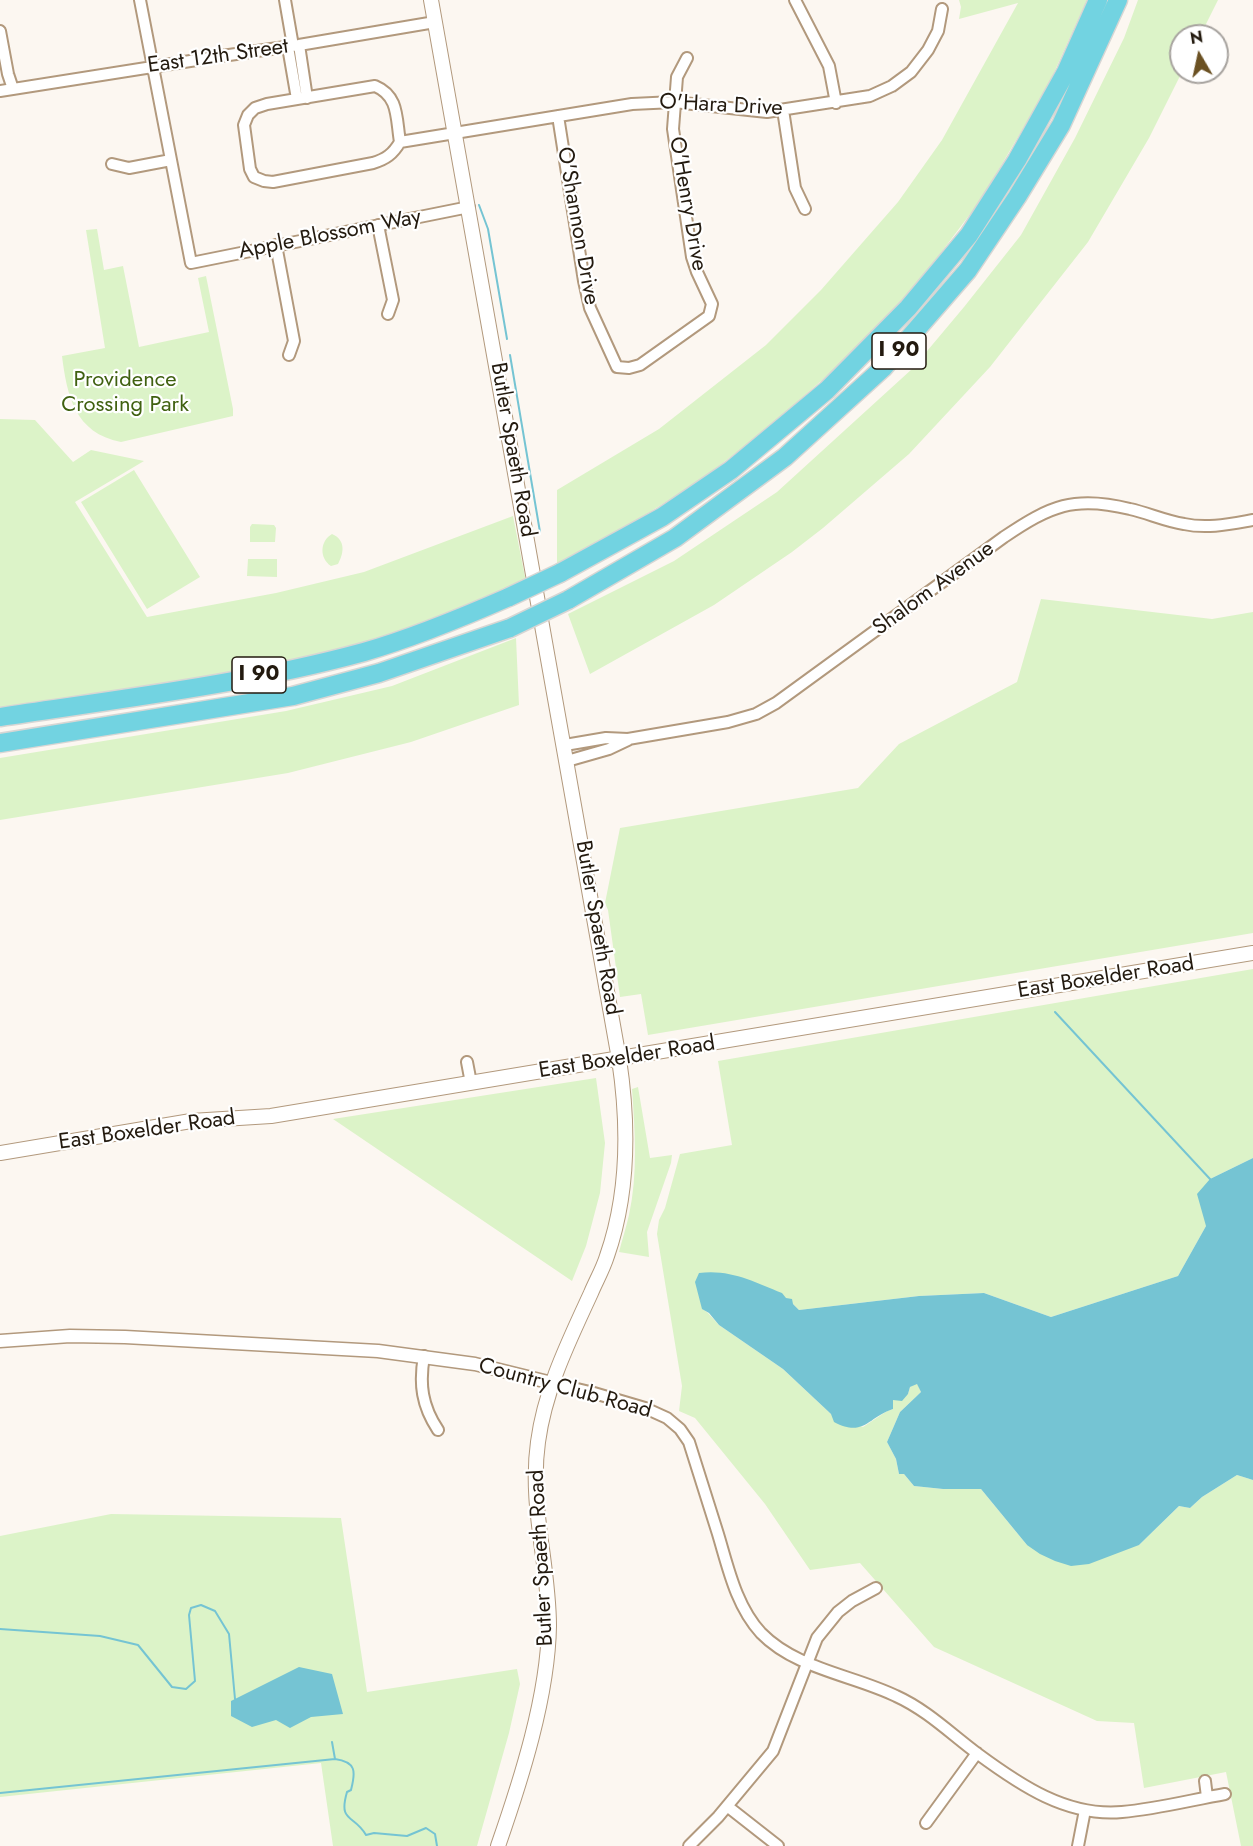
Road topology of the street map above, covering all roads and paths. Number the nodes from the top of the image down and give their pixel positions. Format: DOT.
graph roads {
  1 [pos="140,0"];
  2 [pos="285,0"];
  3 [pos="432,0"];
  4 [pos="795,0"];
  5 [pos="1097,0"];
  6 [pos="1118,0"];
  7 [pos="942,9"];
  8 [pos="435,22"];
  9 [pos="0,32"];
  10 [pos="293,46"];
  11 [pos="687,58"];
  12 [pos="153,67"];
  13 [pos="13,89"];
  14 [pos="0,91"];
  15 [pos="302,98"];
  16 [pos="674,102"];
  17 [pos="836,103"];
  18 [pos="783,111"];
  19 [pos="558,116"];
  20 [pos="455,132"];
  21 [pos="400,142"];
  22 [pos="171,160"];
  23 [pos="112,164"];
  24 [pos="469,207"];
  25 [pos="805,209"];
  26 [pos="378,225"];
  27 [pos="276,245"];
  28 [pos="388,314"];
  29 [pos="289,355"];
  30 [pos="617,367"];
  31 [pos="1253,520"];
  32 [pos="0,717"];
  33 [pos="628,739"];
  34 [pos="0,743"];
  35 [pos="565,745"];
  36 [pos="567,761"];
  37 [pos="1253,953"];
  38 [pos="619,1059"];
  39 [pos="467,1062"];
  40 [pos="471,1083"];
  41 [pos="0,1153"];
  42 [pos="0,1341"];
  43 [pos="424,1356"];
  44 [pos="552,1383"];
  45 [pos="438,1430"];
  46 [pos="876,1588"];
  47 [pos="806,1662"];
  48 [pos="977,1753"];
  49 [pos="1205,1781"];
  50 [pos="1225,1794"];
  51 [pos="1207,1797"];
  52 [pos="727,1806"];
  53 [pos="1085,1810"];
  54 [pos="926,1823"];
  55 [pos="498,1846"];
  56 [pos="689,1846"];
  57 [pos="778,1846"];
  58 [pos="1078,1846"];
  1 -- 12 [label="street"];
  2 -- 10 [label="street"];
  3 -- 8 [label="main road, Butler Spaeth Road"];
  4 -- 17 [label="street"];
  5 -- 32 [label="highway, I 90, bridge"];
  6 -- 34 [label="highway, I 90, bridge"];
  7 -- 17 [label="street, O'Hara Drive"];
  8 -- 10 [label="street, East 12th Street"];
  8 -- 20 [label="main road, Butler Spaeth Road"];
  9 -- 13 [label="street"];
  10 -- 12 [label="street, East 12th Street"];
  10 -- 15 [label="street"];
  11 -- 16 [label="street, O'Henry Drive"];
  12 -- 13 [label="street, East 12th Street"];
  12 -- 22 [label="street"];
  13 -- 14 [label="street, East 12th Street"];
  15 -- 21 [label="street"];
  15 -- 21 [label="street"];
  16 -- 18 [label="street, O'Hara Drive"];
  16 -- 19 [label="street, O'Hara Drive"];
  16 -- 30 [label="street, O'Henry Drive"];
  17 -- 18 [label="street, O'Hara Drive"];
  18 -- 25 [label="street"];
  19 -- 20 [label="street, O'Hara Drive"];
  19 -- 30 [label="street, O'Shannon Drive"];
  20 -- 21 [label="street, O'Hara Drive"];
  20 -- 24 [label="main road, Butler Spaeth Road"];
  22 -- 23 [label="street"];
  22 -- 27 [label="street, Apple Blossom Way"];
  24 -- 26 [label="street, Apple Blossom Way"];
  24 -- 35 [label="main road, Butler Spaeth Road"];
  26 -- 27 [label="street, Apple Blossom Way"];
  26 -- 28 [label="street"];
  27 -- 29 [label="street"];
  31 -- 33 [label="street, Shalom Avenue"];
  33 -- 35 [label="street, Shalom Avenue"];
  33 -- 36 [label="street, Shalom Avenue"];
  35 -- 36 [label="main road, Butler Spaeth Road"];
  36 -- 38 [label="main road, Butler Spaeth Road"];
  37 -- 38 [label="main road, East Boxelder Road"];
  38 -- 40 [label="main road, East Boxelder Road"];
  38 -- 44 [label="main road, Butler Spaeth Road"];
  39 -- 40 [label="street"];
  40 -- 41 [label="main road, East Boxelder Road"];
  42 -- 43 [label="street, Country Club Road"];
  43 -- 44 [label="street, Country Club Road"];
  43 -- 45 [label="street"];
  44 -- 47 [label="street, Country Club Road"];
  44 -- 55 [label="main road, Butler Spaeth Road"];
  46 -- 47 [label="street"];
  47 -- 48 [label="street, Country Club Road"];
  47 -- 52 [label="street"];
  48 -- 53 [label="street, Country Club Road"];
  48 -- 54 [label="street"];
  49 -- 51 [label="street"];
  50 -- 51 [label="street, Country Club Road"];
  51 -- 53 [label="street, Country Club Road"];
  52 -- 56 [label="street"];
  52 -- 57 [label="street"];
  53 -- 58 [label="street"];
}
